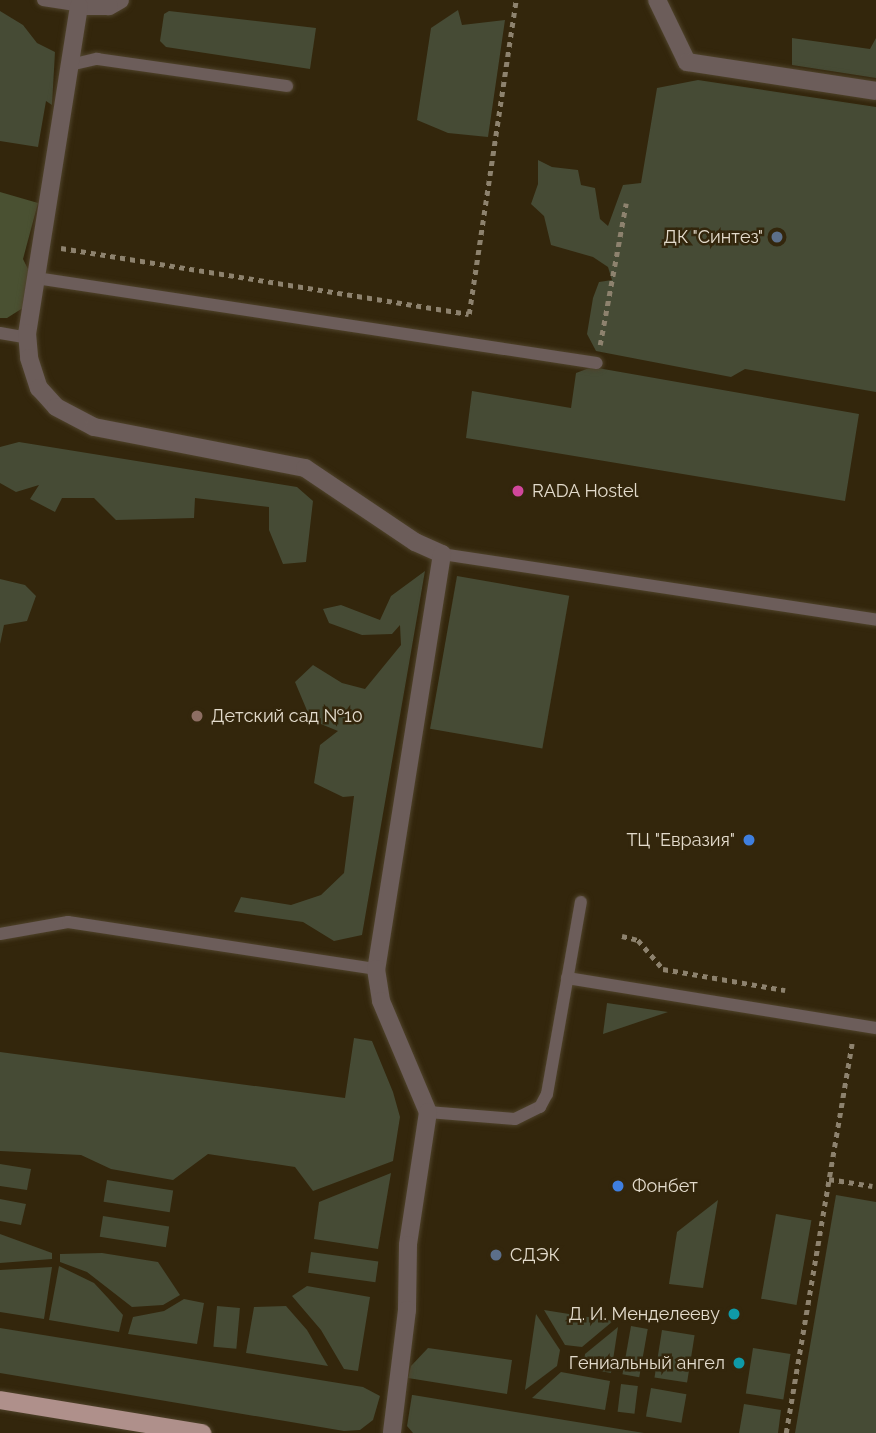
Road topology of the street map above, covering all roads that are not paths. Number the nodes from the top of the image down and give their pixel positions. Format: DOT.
graph roads {
  1 [pos="43,0"];
  2 [pos="120,0"];
  3 [pos="657,0"];
  4 [pos="79,6"];
  5 [pos="70,65"];
  6 [pos="287,86"];
  7 [pos="876,91"];
  8 [pos="36,278"];
  9 [pos="0,333"];
  10 [pos="27,338"];
  11 [pos="597,363"];
  12 [pos="442,554"];
  13 [pos="876,620"];
  14 [pos="581,902"];
  15 [pos="0,934"];
  16 [pos="376,969"];
  17 [pos="567,978"];
  18 [pos="876,1028"];
  19 [pos="428,1112"];
  20 [pos="0,1400"];
  21 [pos="202,1433"];
  22 [pos="392,1433"];
  1 -- 4 [label="lane"];
  2 -- 4 [label="street"];
  3 -- 7 [label="street"];
  4 -- 5 [label="street"];
  5 -- 6 [label="lane"];
  5 -- 8 [label="street"];
  8 -- 10 [label="street"];
  8 -- 11 [label="lane"];
  9 -- 10 [label="lane"];
  10 -- 12 [label="street"];
  12 -- 13 [label="lane"];
  12 -- 16 [label="street"];
  14 -- 17 [label="lane"];
  15 -- 16 [label="lane"];
  16 -- 19 [label="street"];
  17 -- 18 [label="lane"];
  17 -- 19 [label="lane"];
  19 -- 22 [label="street"];
  20 -- 21 [label="main road"];
}
